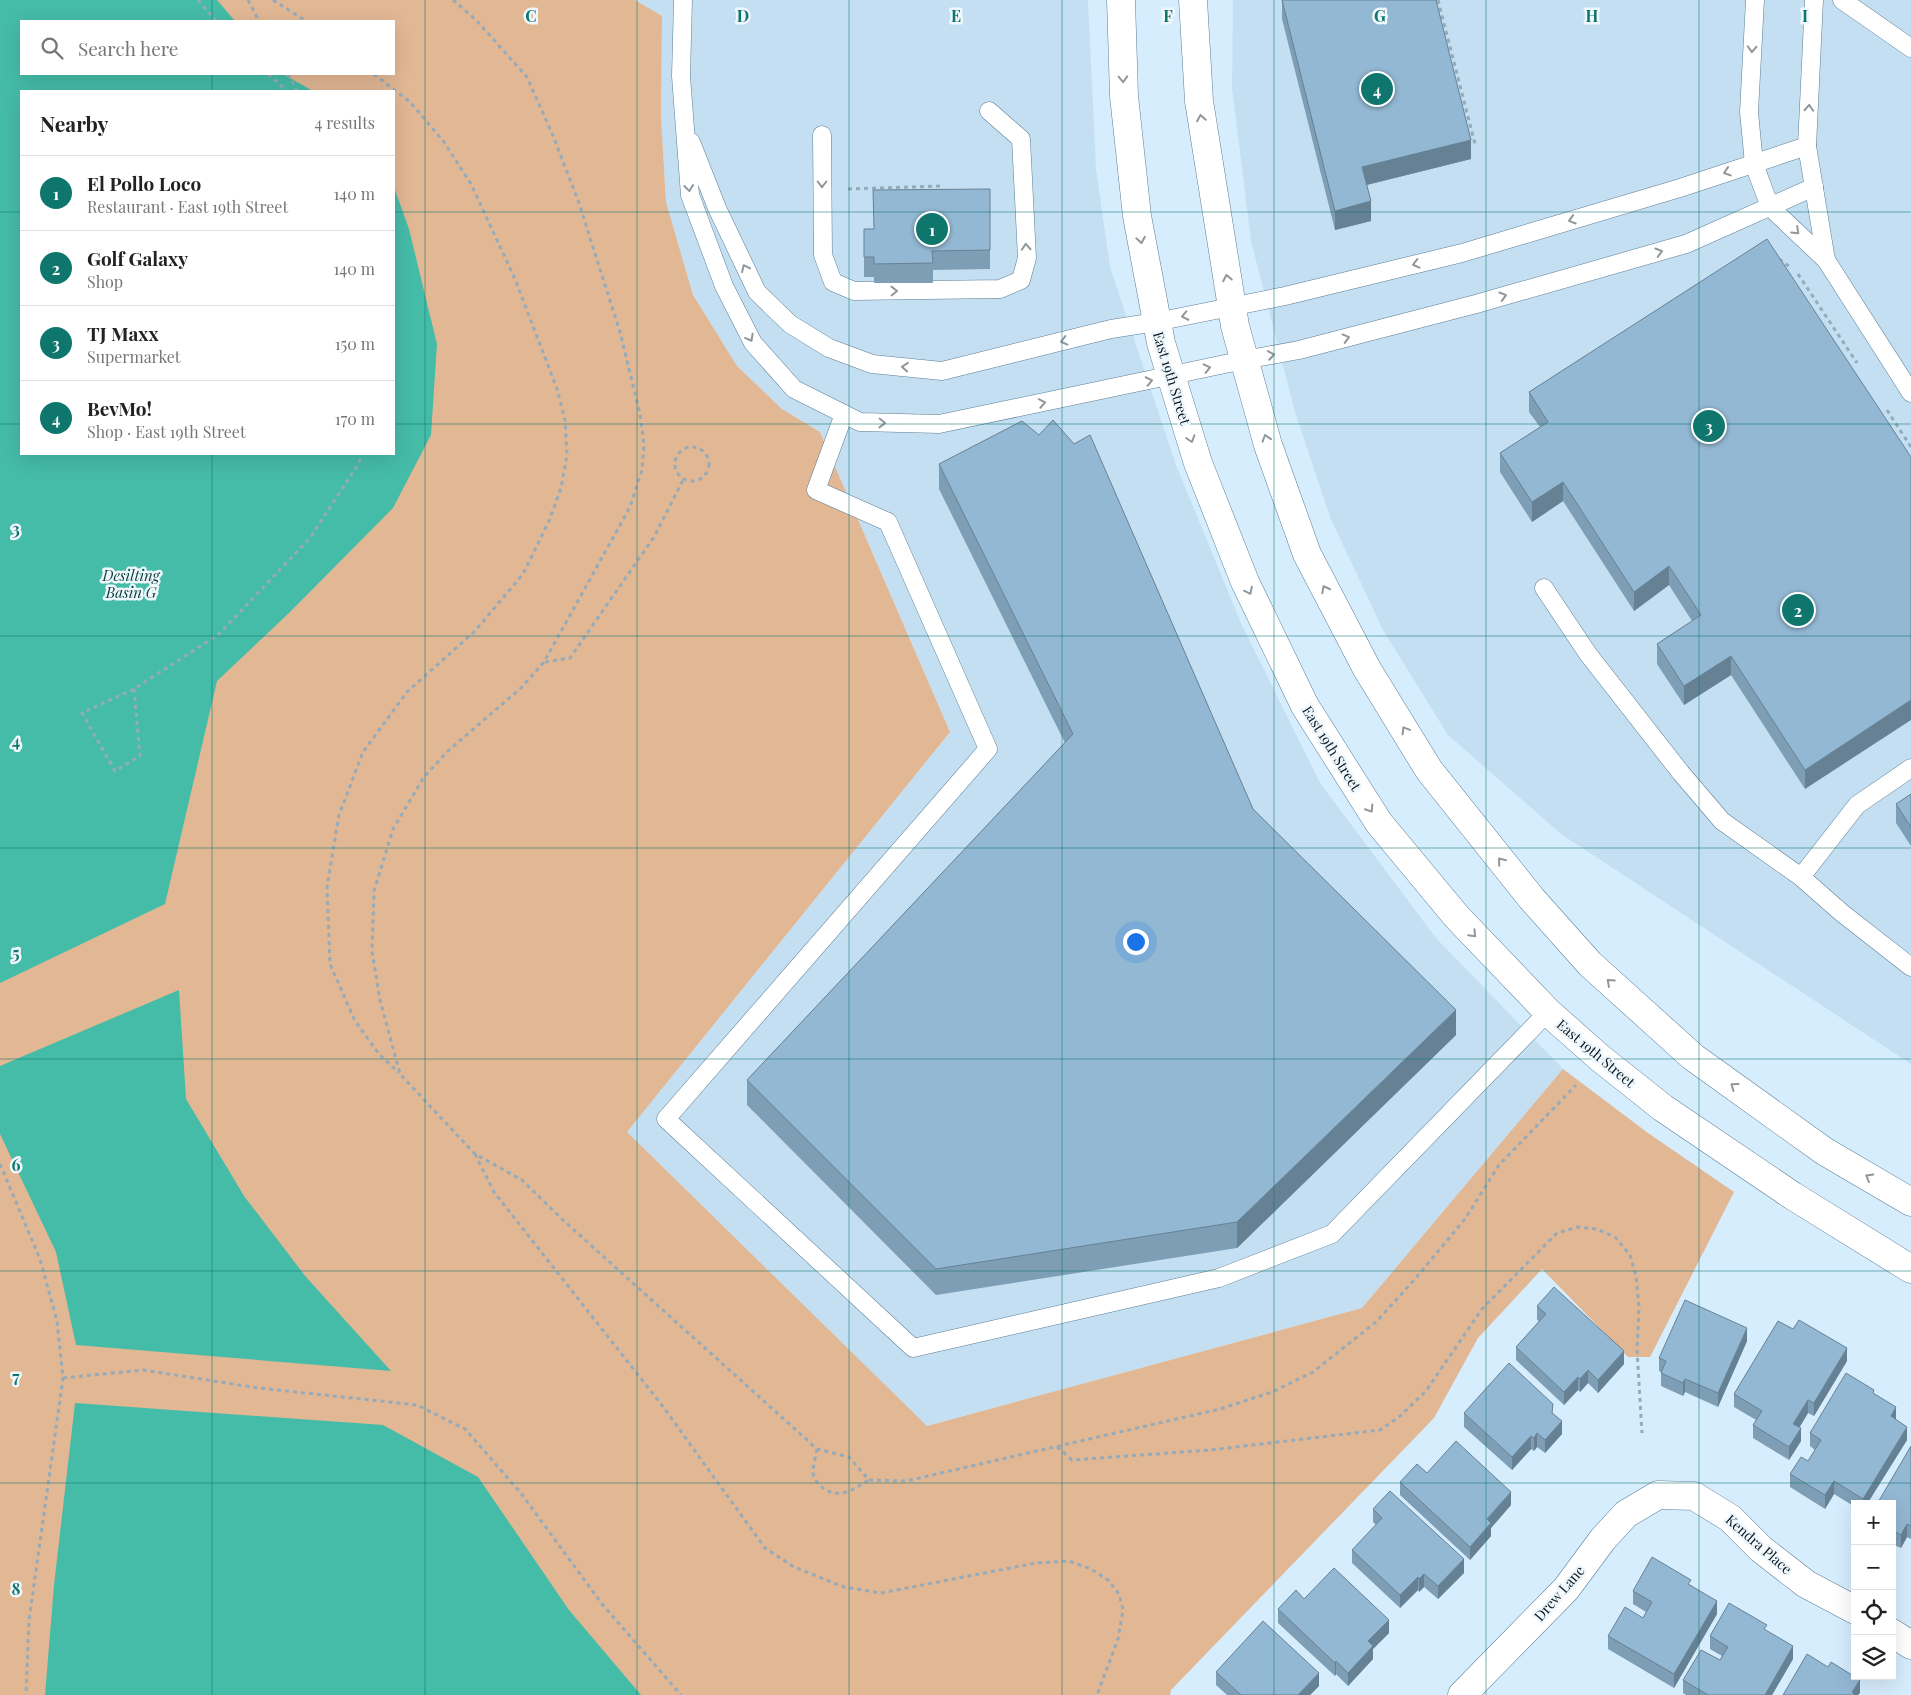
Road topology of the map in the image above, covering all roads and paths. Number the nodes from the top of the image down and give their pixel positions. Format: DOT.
graph roads {
  1 [pos="198,0"];
  2 [pos="248,0"];
  3 [pos="273,0"];
  4 [pos="683,0"];
  5 [pos="1121,0"];
  6 [pos="1193,0"];
  7 [pos="1438,0"];
  8 [pos="1755,0"];
  9 [pos="1814,0"];
  10 [pos="1842,0"];
  11 [pos="215,20"];
  12 [pos="259,20"];
  13 [pos="304,20"];
  14 [pos="1911,48"];
  15 [pos="269,75"];
  16 [pos="289,75"];
  17 [pos="375,75"];
  18 [pos="285,90"];
  19 [pos="296,90"];
  20 [pos="395,90"];
  21 [pos="395,90"];
  22 [pos="989,111"];
  23 [pos="684,122"];
  24 [pos="822,135"];
  25 [pos="1475,144"];
  26 [pos="1807,146"];
  27 [pos="1754,164"];
  28 [pos="1814,187"];
  29 [pos="840,189"];
  30 [pos="942,194"];
  31 [pos="1770,207"];
  32 [pos="1774,255"];
  33 [pos="1826,260"];
  34 [pos="1232,306"];
  35 [pos="1156,322"];
  36 [pos="1244,360"];
  37 [pos="1862,371"];
  38 [pos="1171,376"];
  39 [pos="1911,393"];
  40 [pos="1884,405"];
  41 [pos="844,414"];
  42 [pos="1911,446"];
  43 [pos="362,455"];
  44 [pos="683,480"];
  45 [pos="1544,588"];
  46 [pos="544,662"];
  47 [pos="134,689"];
  48 [pos="1911,768"];
  49 [pos="1801,877"];
  50 [pos="1911,967"];
  51 [pos="1548,1012"];
  52 [pos="400,1074"];
  53 [pos="475,1154"];
  54 [pos="0,1164"];
  55 [pos="1911,1202"];
  56 [pos="1911,1269"];
  57 [pos="63,1378"];
  58 [pos="1642,1433"];
  59 [pos="1057,1447"];
  60 [pos="817,1449"];
  61 [pos="869,1480"];
  62 [pos="1658,1495"];
  63 [pos="1851,1608"];
  64 [pos="1895,1635"];
  65 [pos="1911,1645"];
  66 [pos="26,1695"];
  67 [pos="681,1695"];
  68 [pos="1097,1695"];
  69 [pos="1462,1695"];
  1 -- 11 [label="path"];
  2 -- 12 [label="path"];
  3 -- 13 [label="path"];
  4 -- 23 [label="lane"];
  5 -- 35 [label="main road, East 19th Street, one-way"];
  34 -- 6 [label="main road, one-way"];
  7 -- 25 [label="path"];
  8 -- 27 [label="lane, one-way"];
  26 -- 9 [label="lane, one-way"];
  10 -- 14 [label="lane"];
  15 -- 18 [label="path"];
  16 -- 19 [label="path"];
  17 -- 21 [label="path"];
  20 -- 52 [label="path"];
  24 -- 22 [label="lane, one-way"];
  35 -- 23 [label="lane, one-way"];
  23 -- 41 [label="lane, one-way"];
  26 -- 27 [label="lane"];
  26 -- 28 [label="lane"];
  27 -- 31 [label="lane"];
  27 -- 34 [label="lane, one-way"];
  28 -- 31 [label="lane"];
  28 -- 33 [label="lane"];
  29 -- 30 [label="path"];
  31 -- 33 [label="lane, one-way"];
  36 -- 31 [label="lane, one-way"];
  32 -- 37 [label="path"];
  33 -- 39 [label="lane"];
  34 -- 35 [label="lane, one-way"];
  34 -- 36 [label="main road"];
  35 -- 38 [label="main road, East 19th Street"];
  38 -- 36 [label="lane, one-way"];
  55 -- 36 [label="main road, one-way"];
  41 -- 38 [label="lane, one-way"];
  38 -- 51 [label="main road, East 19th Street, one-way"];
  40 -- 42 [label="path"];
  41 -- 51 [label="lane"];
  43 -- 47 [label="path"];
  44 -- 44 [label="path"];
  44 -- 46 [label="path"];
  45 -- 49 [label="lane"];
  47 -- 47 [label="path"];
  48 -- 49 [label="lane"];
  49 -- 50 [label="lane"];
  51 -- 56 [label="main road, East 19th Street"];
  53 -- 68 [label="path"];
  54 -- 57 [label="path"];
  57 -- 66 [label="path"];
  57 -- 67 [label="path"];
  58 -- 59 [label="path"];
  60 -- 61 [label="path"];
  62 -- 63 [label="main road, Kendra Place"];
  62 -- 69 [label="main road, Drew Lane"];
  64 -- 65 [label="main road"];
}
